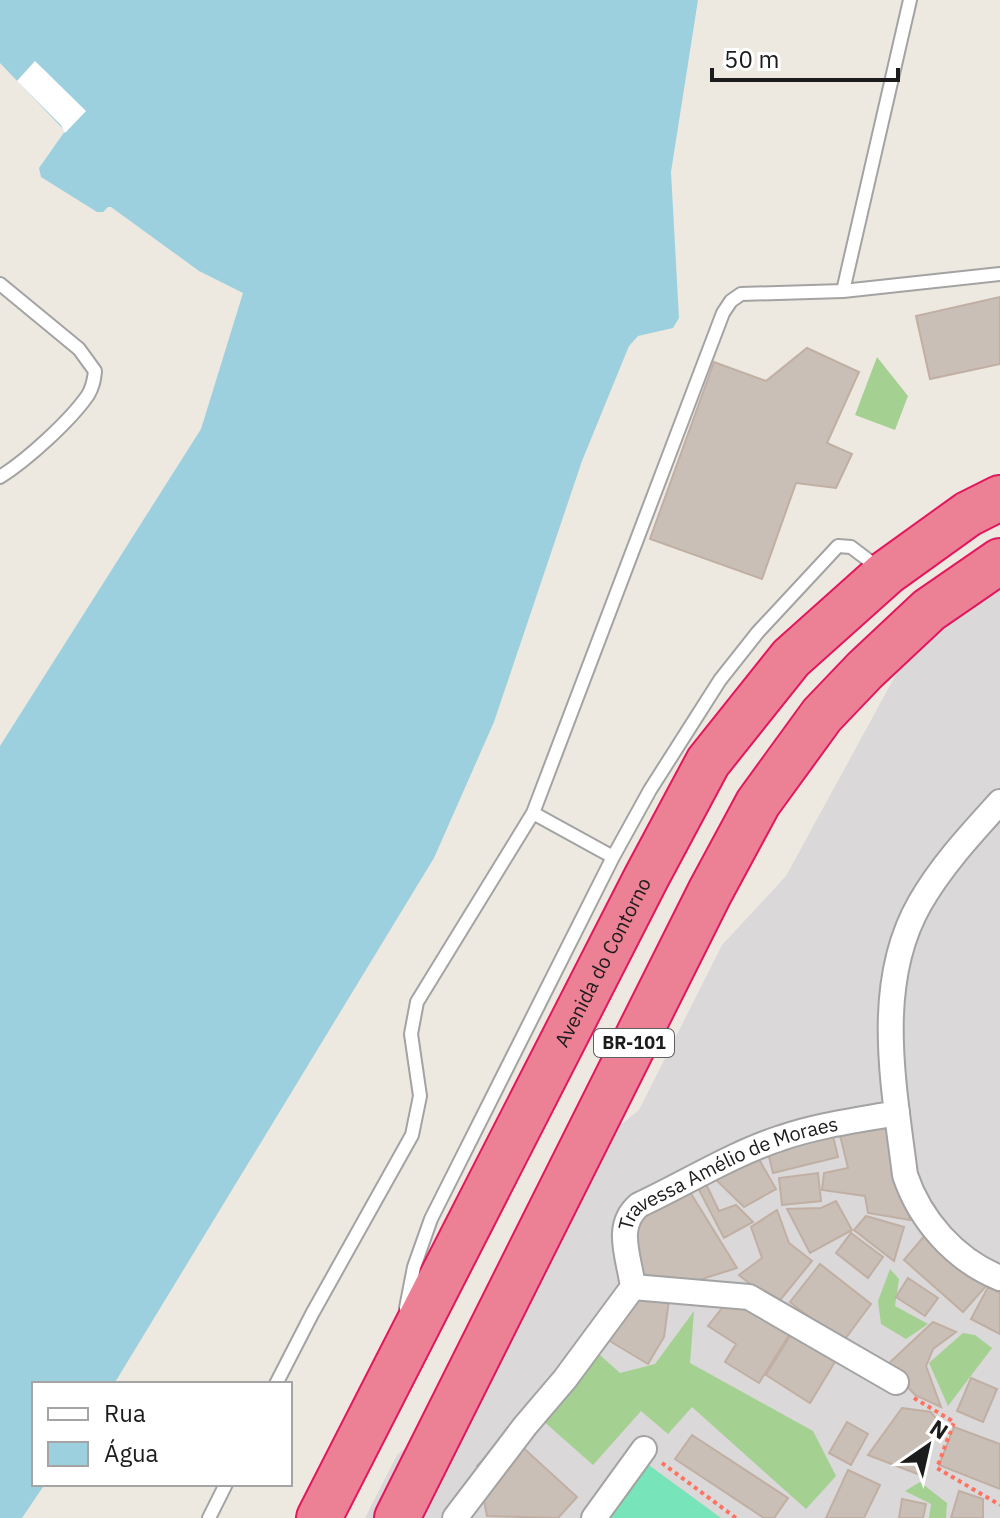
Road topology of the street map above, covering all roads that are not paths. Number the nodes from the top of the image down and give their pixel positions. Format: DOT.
graph roads {
  1 [pos="910,0"];
  2 [pos="1000,274"];
  3 [pos="0,284"];
  4 [pos="843,291"];
  5 [pos="0,477"];
  6 [pos="1000,498"];
  7 [pos="1000,561"];
  8 [pos="1000,802"];
  9 [pos="533,813"];
  10 [pos="630,867"];
  11 [pos="897,1113"];
  12 [pos="1000,1278"];
  13 [pos="633,1287"];
  14 [pos="277,1382"];
  15 [pos="896,1382"];
  16 [pos="644,1449"];
  17 [pos="225,1486"];
  18 [pos="209,1518"];
  19 [pos="319,1518"];
  20 [pos="397,1518"];
  21 [pos="455,1518"];
  22 [pos="594,1518"];
  1 -- 4 [label="lane"];
  2 -- 4 [label="lane"];
  3 -- 5 [label="lane"];
  4 -- 9 [label="lane"];
  6 -- 10 [label="highway, Avenida do Contorno / BR-101"];
  7 -- 20 [label="highway, BR-101"];
  8 -- 11 [label="street"];
  9 -- 10 [label="lane"];
  9 -- 14 [label="lane"];
  10 -- 19 [label="highway, Avenida do Contorno / BR-101"];
  11 -- 12 [label="street"];
  11 -- 13 [label="street, Travessa Amélio de Moraes"];
  13 -- 15 [label="street"];
  13 -- 21 [label="street"];
  16 -- 22 [label="street"];
  17 -- 18 [label="lane"];
}
